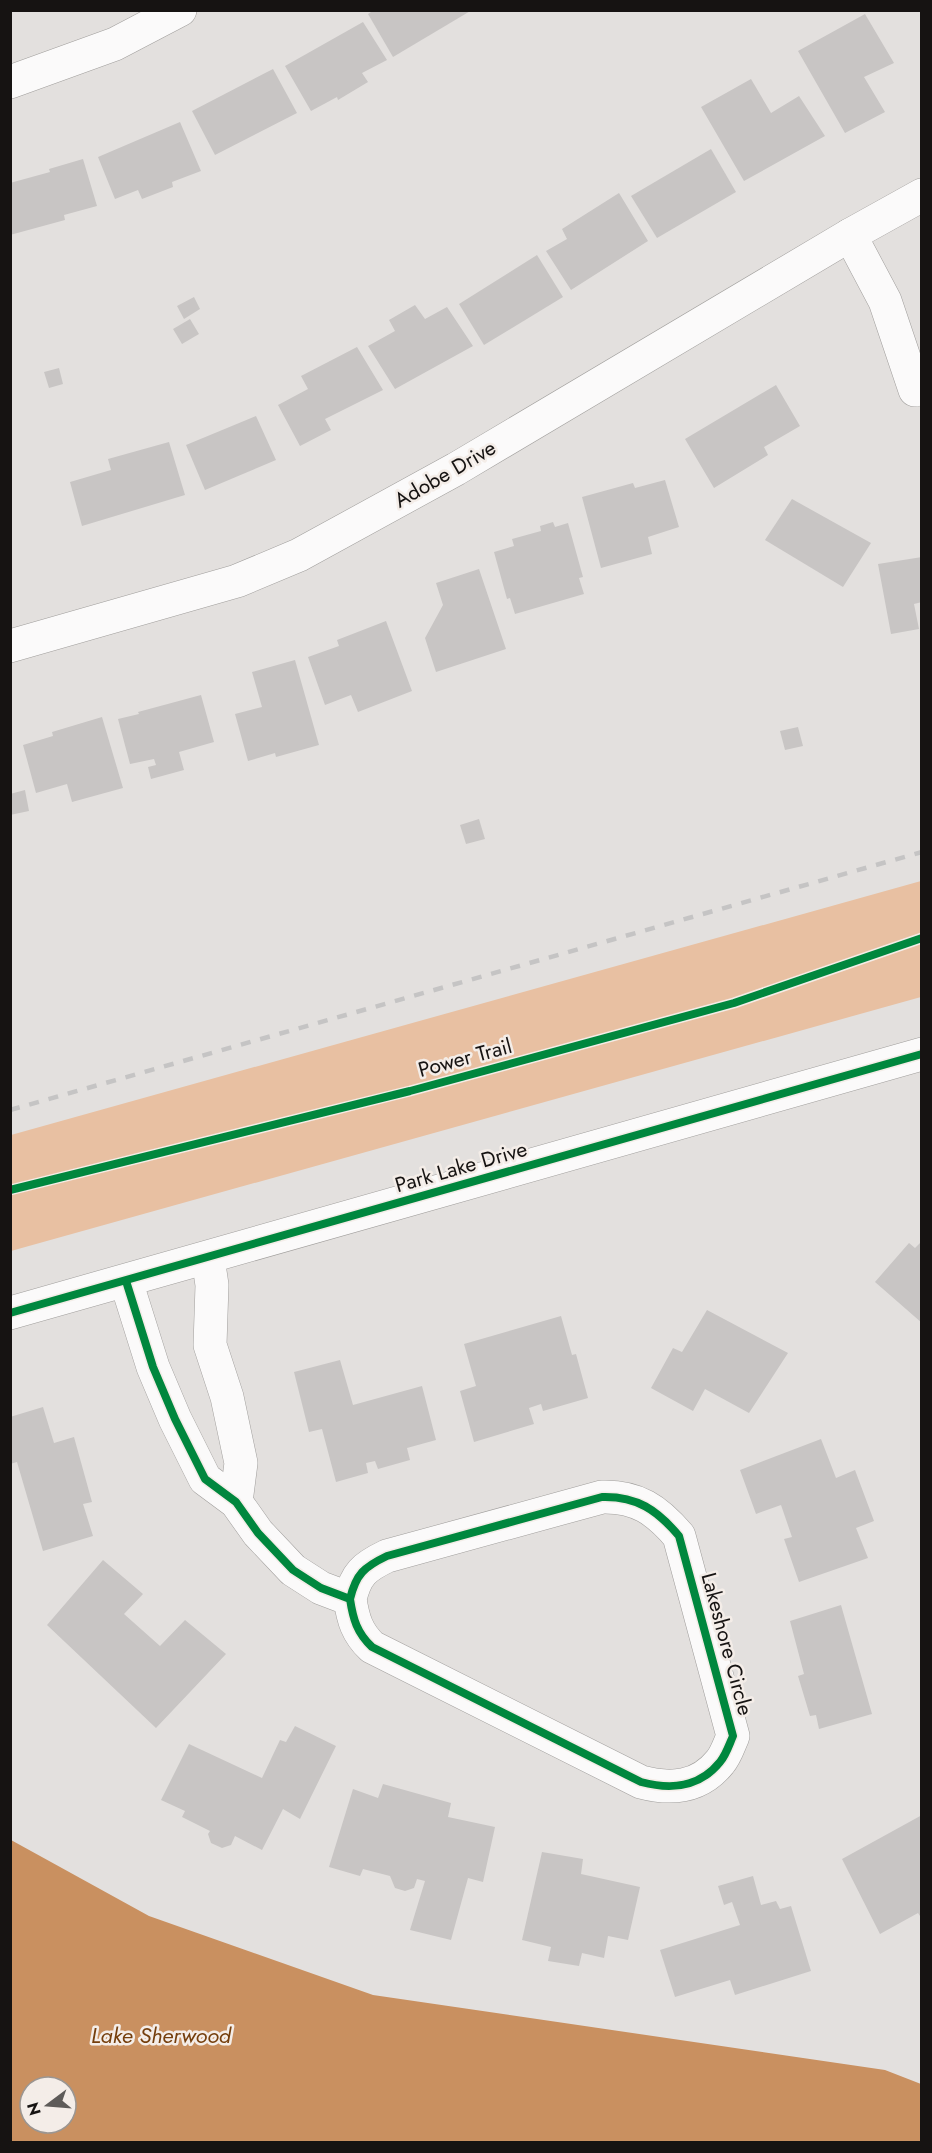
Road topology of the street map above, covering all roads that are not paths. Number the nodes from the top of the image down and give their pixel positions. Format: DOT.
graph roads {
  1 [pos="180,10"];
  2 [pos="10,82"];
  3 [pos="921,195"];
  4 [pos="850,235"];
  5 [pos="915,390"];
  6 [pos="10,646"];
  7 [pos="921,1054"];
  8 [pos="208,1258"];
  9 [pos="126,1281"];
  10 [pos="10,1313"];
  11 [pos="236,1502"];
  12 [pos="350,1599"];
  1 -- 2 [label="street"];
  3 -- 4 [label="street, Adobe Drive"];
  4 -- 5 [label="street"];
  4 -- 6 [label="street, Adobe Drive"];
  7 -- 8 [label="street, Park Lake Drive"];
  8 -- 9 [label="street, Park Lake Drive"];
  8 -- 11 [label="street"];
  9 -- 10 [label="street, Park Lake Drive"];
  9 -- 11 [label="street"];
  11 -- 12 [label="street"];
  12 -- 12 [label="street, Lakeshore Circle"];
}
